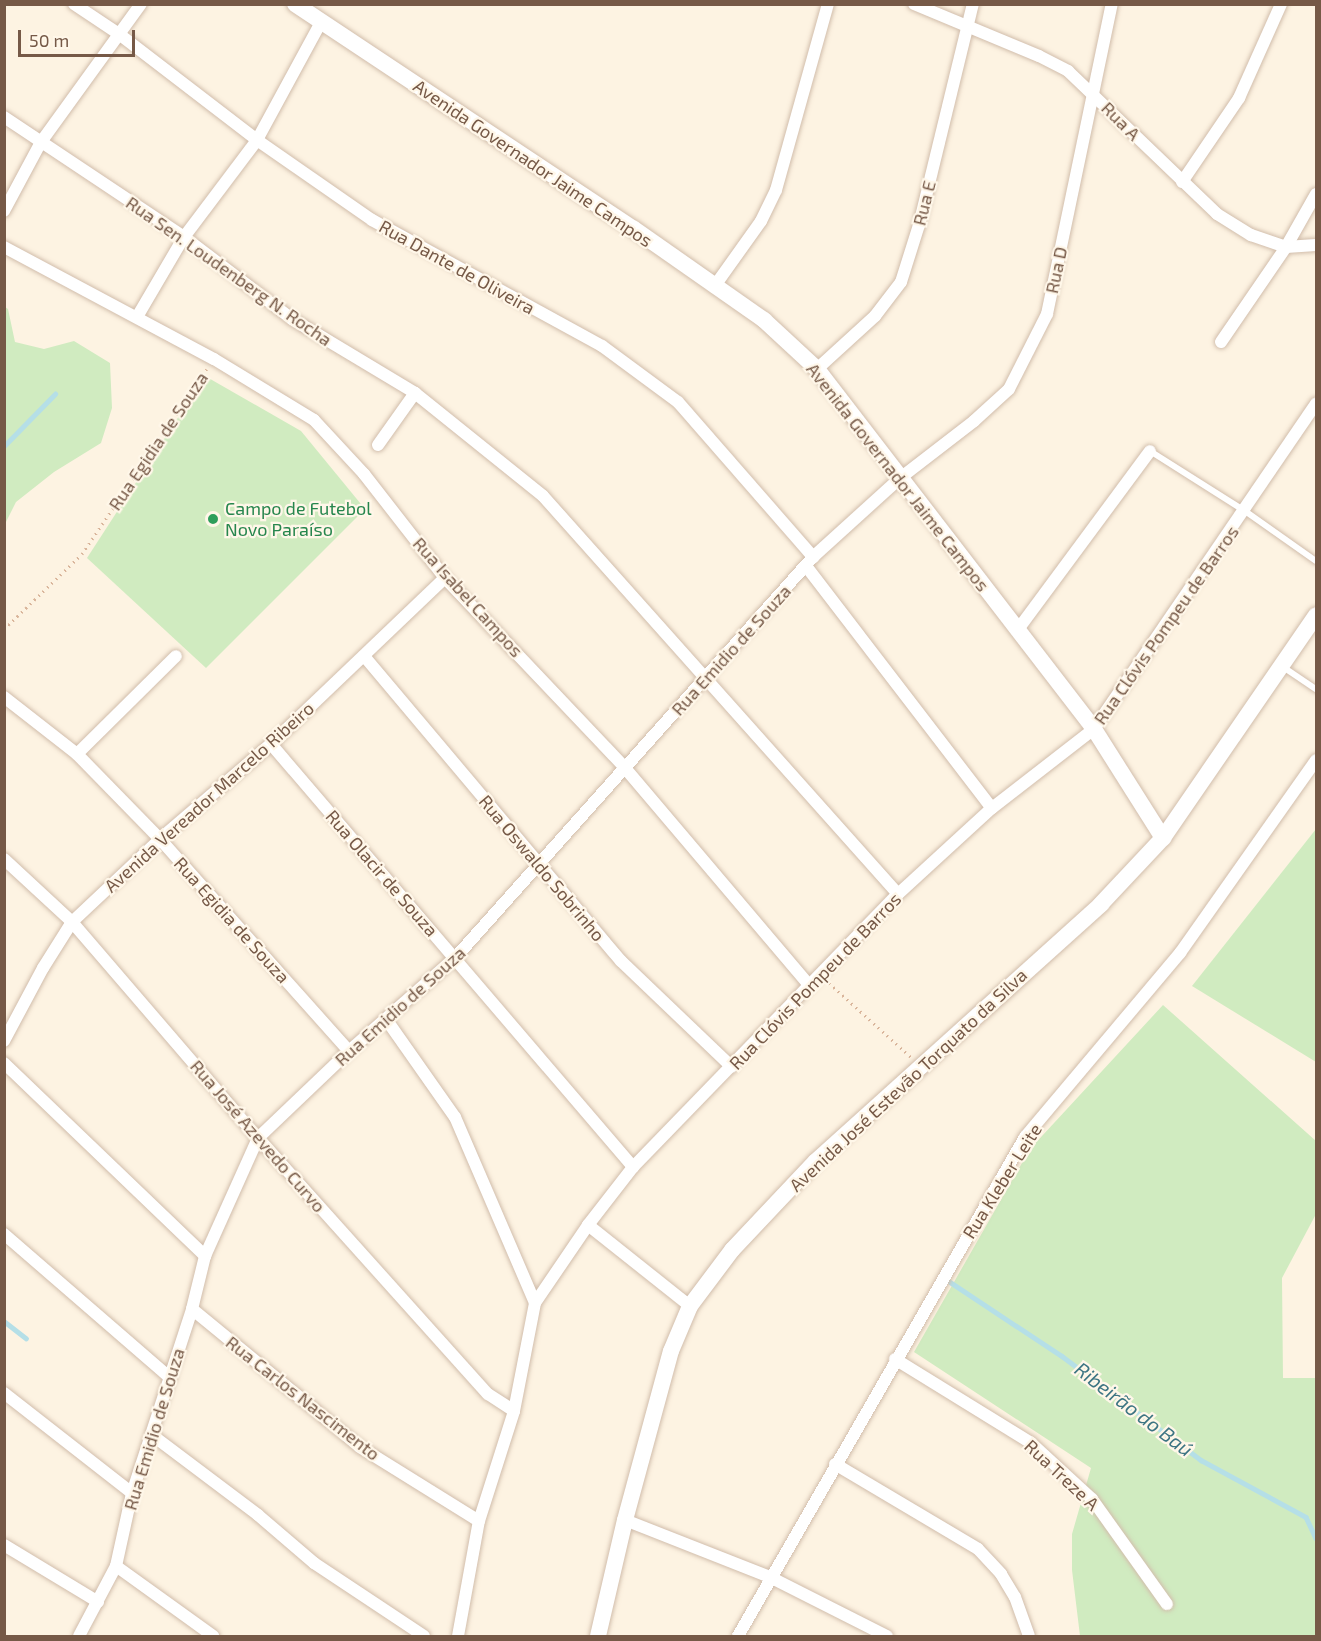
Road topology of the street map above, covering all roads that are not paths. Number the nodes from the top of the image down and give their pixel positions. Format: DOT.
graph roads {
  1 [pos="74,4"];
  2 [pos="141,4"];
  3 [pos="295,4"];
  4 [pos="828,4"];
  5 [pos="914,4"];
  6 [pos="973,4"];
  7 [pos="1112,4"];
  8 [pos="1281,4"];
  9 [pos="321,22"];
  10 [pos="968,28"];
  11 [pos="119,34"];
  12 [pos="1092,93"];
  13 [pos="4,117"];
  14 [pos="257,140"];
  15 [pos="41,142"];
  16 [pos="1182,182"];
  17 [pos="1317,194"];
  18 [pos="4,211"];
  19 [pos="184,237"];
  20 [pos="1317,245"];
  21 [pos="4,247"];
  22 [pos="1286,247"];
  23 [pos="714,286"];
  24 [pos="136,317"];
  25 [pos="1221,342"];
  26 [pos="817,369"];
  27 [pos="415,393"];
  28 [pos="1317,405"];
  29 [pos="378,445"];
  30 [pos="1150,451"];
  31 [pos="899,479"];
  32 [pos="1245,511"];
  33 [pos="1317,561"];
  34 [pos="809,562"];
  35 [pos="446,578"];
  36 [pos="1317,615"];
  37 [pos="1019,628"];
  38 [pos="176,656"];
  39 [pos="364,656"];
  40 [pos="1283,666"];
  41 [pos="705,677"];
  42 [pos="1317,689"];
  43 [pos="4,697"];
  44 [pos="1094,729"];
  45 [pos="271,744"];
  46 [pos="77,754"];
  47 [pos="1317,760"];
  48 [pos="625,768"];
  49 [pos="992,808"];
  50 [pos="1163,838"];
  51 [pos="159,839"];
  52 [pos="4,859"];
  53 [pos="539,866"];
  54 [pos="898,894"];
  55 [pos="72,922"];
  56 [pos="455,958"];
  57 [pos="808,986"];
  58 [pos="386,1019"];
  59 [pos="4,1041"];
  60 [pos="349,1052"];
  61 [pos="4,1063"];
  62 [pos="732,1067"];
  63 [pos="258,1138"];
  64 [pos="633,1167"];
  65 [pos="588,1225"];
  66 [pos="4,1234"];
  67 [pos="205,1256"];
  68 [pos="535,1303"];
  69 [pos="690,1306"];
  70 [pos="192,1309"];
  71 [pos="895,1359"];
  72 [pos="170,1378"];
  73 [pos="4,1393"];
  74 [pos="514,1411"];
  75 [pos="152,1436"];
  76 [pos="835,1464"];
  77 [pos="132,1493"];
  78 [pos="625,1520"];
  79 [pos="479,1521"];
  80 [pos="4,1545"];
  81 [pos="116,1566"];
  82 [pos="770,1577"];
  83 [pos="98,1602"];
  84 [pos="1167,1604"];
  85 [pos="79,1636"];
  86 [pos="213,1636"];
  87 [pos="424,1636"];
  88 [pos="458,1636"];
  89 [pos="598,1636"];
  90 [pos="738,1636"];
  91 [pos="887,1636"];
  92 [pos="1029,1636"];
  1 -- 11 [label="street, Rua Dante de Oliveira"];
  2 -- 11 [label="street"];
  3 -- 9 [label="main road, Avenida Governador Jaime Campos"];
  4 -- 23 [label="street"];
  5 -- 10 [label="street, Rua A"];
  6 -- 10 [label="street, Rua E"];
  7 -- 12 [label="street, Rua D"];
  8 -- 16 [label="street"];
  9 -- 14 [label="street"];
  9 -- 23 [label="main road, Avenida Governador Jaime Campos"];
  10 -- 12 [label="street, Rua A"];
  10 -- 26 [label="street, Rua E"];
  11 -- 14 [label="street, Rua Dante de Oliveira"];
  11 -- 15 [label="street"];
  12 -- 16 [label="street, Rua A"];
  12 -- 31 [label="street, Rua D"];
  13 -- 15 [label="street, Rua Sen. Loudenberg N. Rocha"];
  14 -- 19 [label="street"];
  14 -- 34 [label="street, Rua Dante de Oliveira"];
  15 -- 18 [label="street"];
  15 -- 19 [label="street, Rua Sen. Loudenberg N. Rocha"];
  16 -- 22 [label="street, Rua A"];
  17 -- 22 [label="street"];
  19 -- 24 [label="street"];
  19 -- 27 [label="street, Rua Sen. Loudenberg N. Rocha"];
  20 -- 22 [label="street, Rua A"];
  21 -- 24 [label="street, Rua Isabel Campos"];
  22 -- 25 [label="street"];
  23 -- 26 [label="main road, Avenida Governador Jaime Campos"];
  24 -- 35 [label="street, Rua Isabel Campos"];
  26 -- 31 [label="main road, Avenida Governador Jaime Campos"];
  27 -- 29 [label="street"];
  27 -- 41 [label="street, Rua Sen. Loudenberg N. Rocha"];
  28 -- 32 [label="street, Rua Clóvis Pompeu de Barros"];
  30 -- 32 [label="lane"];
  30 -- 37 [label="street"];
  31 -- 34 [label="street, Rua Emidio de Souza"];
  31 -- 37 [label="main road, Avenida Governador Jaime Campos"];
  32 -- 33 [label="lane"];
  32 -- 44 [label="street, Rua Clóvis Pompeu de Barros"];
  34 -- 41 [label="street, Rua Emidio de Souza"];
  34 -- 49 [label="street, Rua Dante de Oliveira"];
  35 -- 39 [label="street, Avenida Vereador Marcelo Ribeiro"];
  35 -- 48 [label="street, Rua Isabel Campos"];
  36 -- 40 [label="main road, Avenida José Estevão Torquato da Silva"];
  37 -- 44 [label="main road, Avenida Governador Jaime Campos"];
  38 -- 46 [label="street"];
  39 -- 45 [label="street, Avenida Vereador Marcelo Ribeiro"];
  39 -- 53 [label="street, Rua Oswaldo Sobrinho"];
  40 -- 42 [label="lane"];
  40 -- 50 [label="main road, Avenida José Estevão Torquato da Silva"];
  41 -- 48 [label="street, Rua Emidio de Souza"];
  41 -- 54 [label="street, Rua Sen. Loudenberg N. Rocha"];
  43 -- 46 [label="street, Rua Egidia de Souza"];
  44 -- 49 [label="street, Rua Clóvis Pompeu de Barros"];
  44 -- 50 [label="main road, Avenida Governador Jaime Campos"];
  45 -- 51 [label="street, Avenida Vereador Marcelo Ribeiro"];
  45 -- 56 [label="street, Rua Olacir de Souza"];
  46 -- 51 [label="street, Rua Egidia de Souza"];
  47 -- 71 [label="street, Rua Kleber Leite"];
  48 -- 53 [label="street, Rua Emidio de Souza"];
  48 -- 57 [label="street, Rua Isabel Campos"];
  49 -- 54 [label="street, Rua Clóvis Pompeu de Barros"];
  50 -- 69 [label="main road, Avenida José Estevão Torquato da Silva"];
  51 -- 55 [label="street, Avenida Vereador Marcelo Ribeiro"];
  51 -- 60 [label="street, Rua Egidia de Souza"];
  52 -- 55 [label="street, Rua José Azevedo Curvo"];
  53 -- 56 [label="street, Rua Emidio de Souza"];
  53 -- 62 [label="street, Rua Oswaldo Sobrinho"];
  54 -- 57 [label="street, Rua Clóvis Pompeu de Barros"];
  55 -- 59 [label="street, Avenida Vereador Marcelo Ribeiro"];
  55 -- 63 [label="street, Rua José Azevedo Curvo"];
  56 -- 58 [label="street, Rua Emidio de Souza"];
  56 -- 64 [label="street, Rua Olacir de Souza"];
  57 -- 62 [label="street, Rua Clóvis Pompeu de Barros"];
  58 -- 60 [label="street, Rua Emidio de Souza"];
  58 -- 68 [label="street"];
  60 -- 63 [label="street, Rua Emidio de Souza"];
  61 -- 67 [label="street"];
  62 -- 64 [label="street, Rua Clóvis Pompeu de Barros"];
  63 -- 67 [label="street, Rua Emidio de Souza"];
  63 -- 74 [label="street, Rua José Azevedo Curvo"];
  64 -- 65 [label="street, Rua Clóvis Pompeu de Barros"];
  65 -- 68 [label="street, Rua Clóvis Pompeu de Barros"];
  65 -- 69 [label="street"];
  66 -- 72 [label="street"];
  67 -- 70 [label="street, Rua Emidio de Souza"];
  68 -- 74 [label="street, Rua Clóvis Pompeu de Barros"];
  69 -- 78 [label="main road, Avenida José Estevão Torquato da Silva"];
  70 -- 72 [label="street, Rua Emidio de Souza"];
  70 -- 79 [label="street, Rua Carlos Nascimento"];
  71 -- 76 [label="street, Rua Kleber Leite"];
  71 -- 84 [label="street, Rua Treze A"];
  72 -- 75 [label="street, Rua Emidio de Souza"];
  73 -- 77 [label="street"];
  74 -- 79 [label="street, Rua Clóvis Pompeu de Barros"];
  75 -- 77 [label="street, Rua Emidio de Souza"];
  75 -- 87 [label="street"];
  76 -- 82 [label="street, Rua Kleber Leite"];
  76 -- 92 [label="street"];
  77 -- 81 [label="street, Rua Emidio de Souza"];
  78 -- 82 [label="street"];
  78 -- 89 [label="main road, Avenida José Estevão Torquato da Silva"];
  79 -- 88 [label="street, Rua Clóvis Pompeu de Barros"];
  80 -- 83 [label="street"];
  81 -- 83 [label="street, Rua Emidio de Souza"];
  81 -- 86 [label="street"];
  82 -- 90 [label="street, Rua Kleber Leite"];
  82 -- 91 [label="street"];
  83 -- 85 [label="street, Rua Emidio de Souza"];
}
